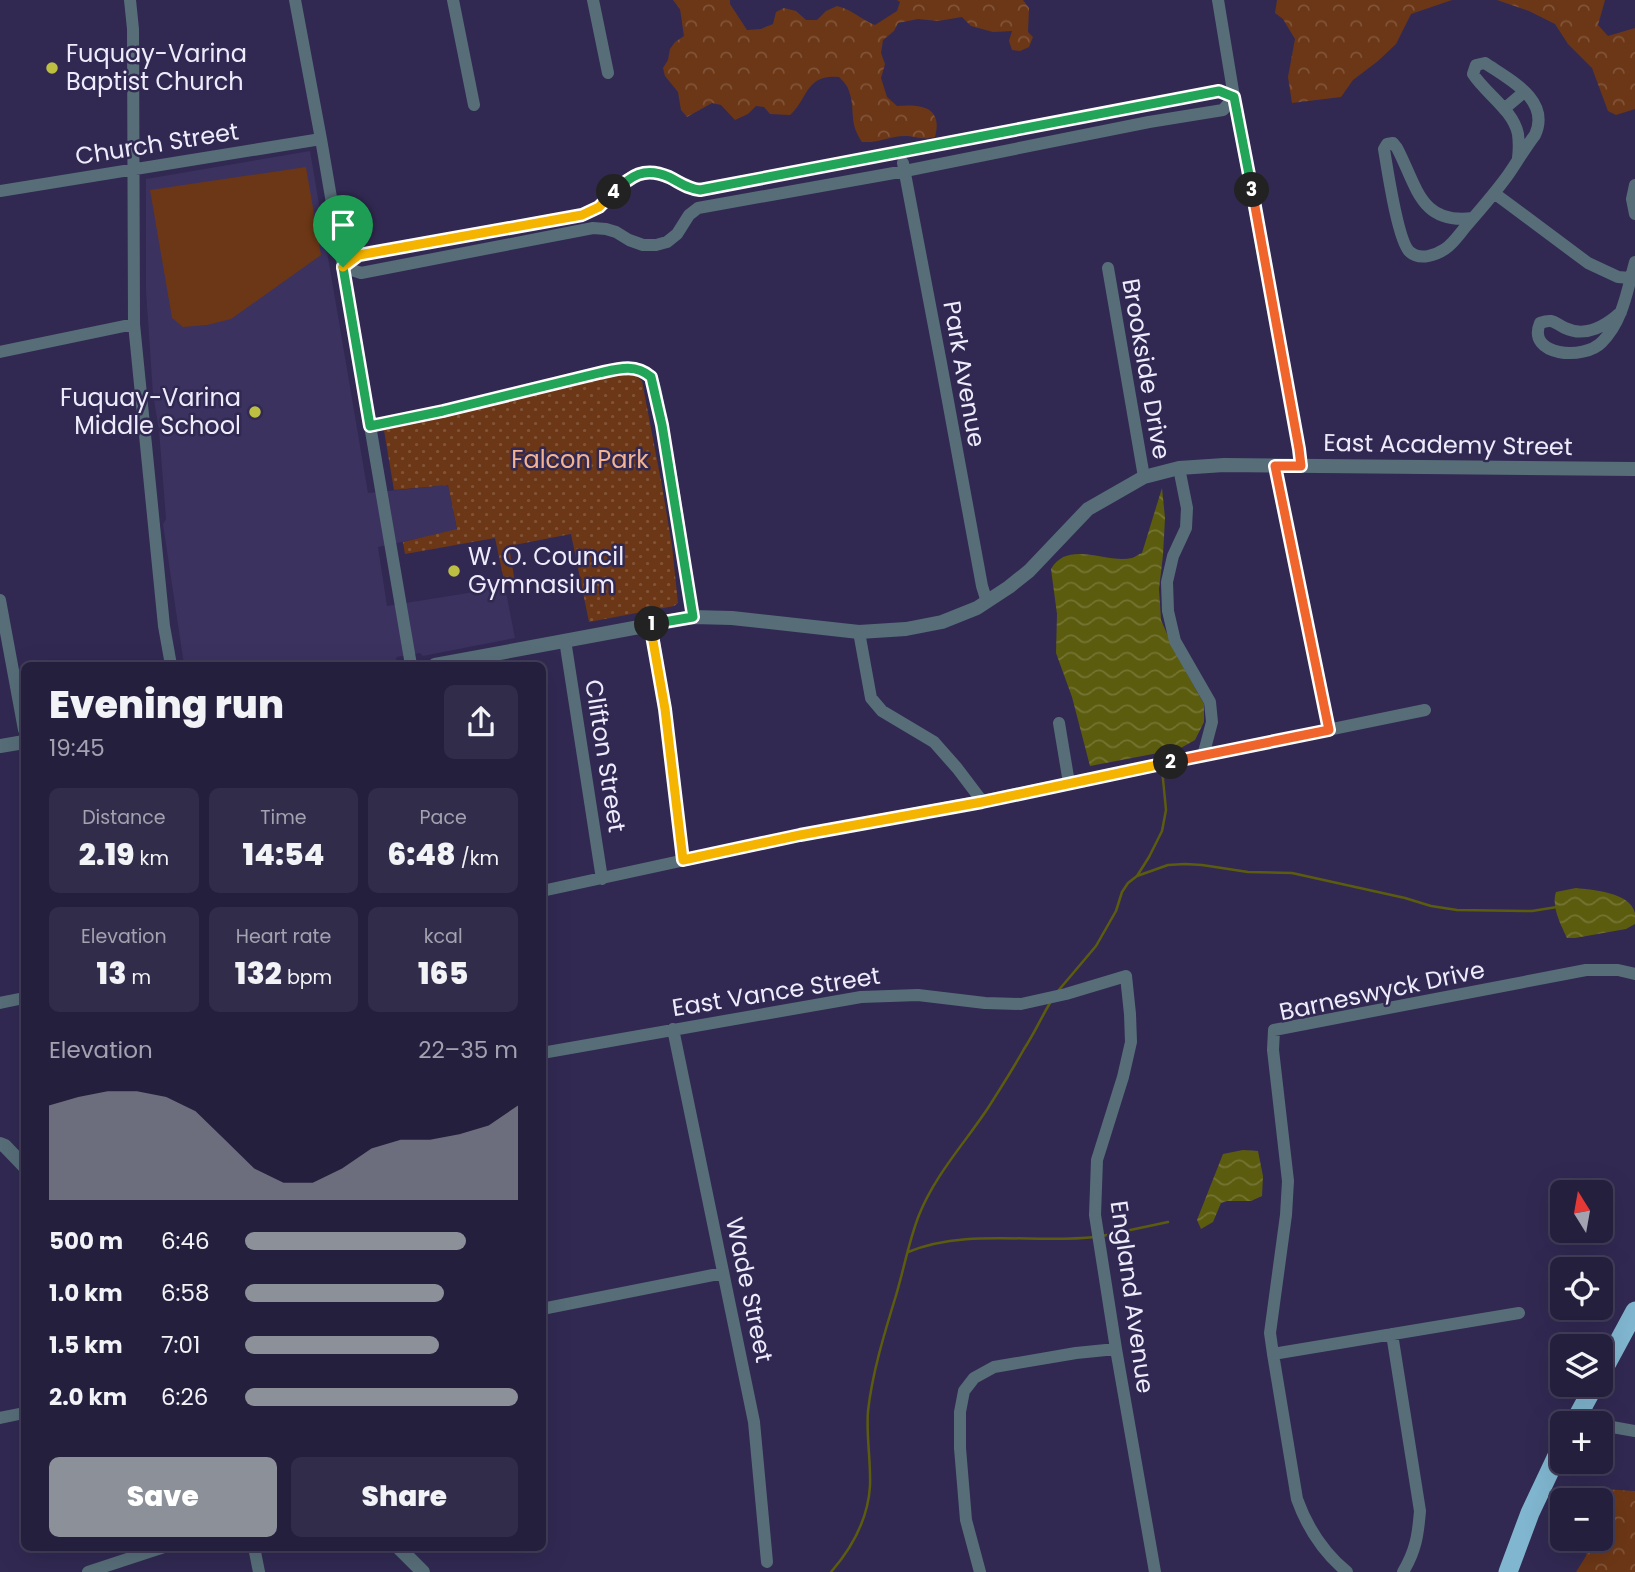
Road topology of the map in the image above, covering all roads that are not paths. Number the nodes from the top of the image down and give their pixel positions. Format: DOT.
graph roads {
  1 [pos="130,0"];
  2 [pos="295,0"];
  3 [pos="453,0"];
  4 [pos="593,0"];
  5 [pos="1218,0"];
  6 [pos="608,73"];
  7 [pos="1524,92"];
  8 [pos="1234,97"];
  9 [pos="474,105"];
  10 [pos="1503,109"];
  11 [pos="321,139"];
  12 [pos="901,152"];
  13 [pos="1518,158"];
  14 [pos="134,169"];
  15 [pos="905,171"];
  16 [pos="1635,185"];
  17 [pos="700,190"];
  18 [pos="0,191"];
  19 [pos="1417,192"];
  20 [pos="1494,193"];
  21 [pos="1394,201"];
  22 [pos="703,207"];
  23 [pos="588,212"];
  24 [pos="1635,215"];
  25 [pos="1474,218"];
  26 [pos="592,229"];
  27 [pos="1635,262"];
  28 [pos="343,267"];
  29 [pos="1108,268"];
  30 [pos="1634,278"];
  31 [pos="1621,312"];
  32 [pos="134,324"];
  33 [pos="0,352"];
  34 [pos="370,426"];
  35 [pos="1275,466"];
  36 [pos="1301,466"];
  37 [pos="1179,468"];
  38 [pos="1635,469"];
  39 [pos="1144,477"];
  40 [pos="0,600"];
  41 [pos="987,602"];
  42 [pos="693,617"];
  43 [pos="650,624"];
  44 [pos="859,632"];
  45 [pos="565,640"];
  46 [pos="170,662"];
  47 [pos="410,662"];
  48 [pos="451,662"];
  49 [pos="1424,710"];
  50 [pos="21,714"];
  51 [pos="1059,723"];
  52 [pos="1329,730"];
  53 [pos="21,743"];
  54 [pos="0,747"];
  55 [pos="1203,755"];
  56 [pos="1069,783"];
  57 [pos="982,802"];
  58 [pos="683,860"];
  59 [pos="602,879"];
  60 [pos="546,890"];
  61 [pos="1635,974"];
  62 [pos="1099,984"];
  63 [pos="21,999"];
  64 [pos="0,1003"];
  65 [pos="673,1029"];
  66 [pos="546,1052"];
  67 [pos="0,1144"];
  68 [pos="21,1160"];
  69 [pos="723,1273"];
  70 [pos="546,1308"];
  71 [pos="1635,1311"];
  72 [pos="1519,1313"];
  73 [pos="1392,1334"];
  74 [pos="1116,1349"];
  75 [pos="1613,1352"];
  76 [pos="1273,1354"];
  77 [pos="21,1414"];
  78 [pos="0,1418"];
  79 [pos="1613,1428"];
  80 [pos="1635,1431"];
  81 [pos="1550,1471"];
  82 [pos="152,1551"];
  83 [pos="255,1551"];
  84 [pos="402,1551"];
  85 [pos="767,1562"];
  86 [pos="88,1572"];
  87 [pos="258,1572"];
  88 [pos="423,1572"];
  89 [pos="979,1572"];
  90 [pos="1155,1572"];
  91 [pos="1347,1572"];
  92 [pos="1403,1572"];
  93 [pos="1508,1572"];
  1 -- 14 [label="street"];
  2 -- 11 [label="street"];
  3 -- 9 [label="street"];
  4 -- 6 [label="street"];
  5 -- 8 [label="street"];
  7 -- 10 [label="street"];
  7 -- 10 [label="street"];
  7 -- 13 [label="street"];
  8 -- 12 [label="street"];
  8 -- 15 [label="street"];
  8 -- 36 [label="street"];
  10 -- 13 [label="street"];
  11 -- 14 [label="street, Church Street"];
  11 -- 28 [label="street"];
  12 -- 15 [label="street, Park Avenue"];
  12 -- 17 [label="street"];
  13 -- 20 [label="street"];
  14 -- 18 [label="street, Church Street"];
  14 -- 32 [label="street"];
  15 -- 22 [label="street"];
  15 -- 41 [label="street, Park Avenue"];
  16 -- 24 [label="street"];
  17 -- 22 [label="street"];
  17 -- 23 [label="street"];
  19 -- 21 [label="street"];
  19 -- 21 [label="street"];
  19 -- 25 [label="street"];
  20 -- 25 [label="street"];
  20 -- 30 [label="street"];
  21 -- 25 [label="street"];
  22 -- 26 [label="street"];
  23 -- 26 [label="street"];
  23 -- 28 [label="street"];
  26 -- 28 [label="street"];
  27 -- 30 [label="street"];
  28 -- 34 [label="street"];
  29 -- 39 [label="street, Brookside Drive"];
  30 -- 31 [label="street"];
  31 -- 31 [label="street"];
  32 -- 33 [label="street"];
  32 -- 46 [label="street"];
  34 -- 42 [label="street"];
  34 -- 47 [label="street"];
  35 -- 36 [label="street, East Academy Street"];
  35 -- 37 [label="street, East Academy Street"];
  35 -- 52 [label="street"];
  36 -- 38 [label="street, East Academy Street"];
  37 -- 39 [label="street, East Academy Street"];
  37 -- 55 [label="street"];
  39 -- 41 [label="street, East Academy Street"];
  40 -- 50 [label="street"];
  41 -- 44 [label="street, East Academy Street"];
  42 -- 43 [label="street, East Academy Street"];
  42 -- 44 [label="street, East Academy Street"];
  43 -- 45 [label="street, East Academy Street"];
  43 -- 58 [label="street"];
  44 -- 57 [label="street"];
  45 -- 48 [label="street, East Academy Street"];
  45 -- 59 [label="street, Clifton Street"];
  49 -- 52 [label="street"];
  51 -- 56 [label="street"];
  52 -- 55 [label="street"];
  53 -- 54 [label="street"];
  55 -- 56 [label="street"];
  56 -- 57 [label="street"];
  57 -- 58 [label="street"];
  58 -- 59 [label="street"];
  59 -- 60 [label="street"];
  61 -- 76 [label="street, Barneswyck Drive"];
  62 -- 65 [label="street, East Vance Street"];
  62 -- 74 [label="street, England Avenue"];
  63 -- 64 [label="street"];
  65 -- 66 [label="street, East Vance Street"];
  65 -- 69 [label="street, Wade Street"];
  67 -- 68 [label="street"];
  69 -- 70 [label="street"];
  69 -- 85 [label="street, Wade Street"];
  71 -- 75 [label="highway"];
  72 -- 73 [label="street"];
  73 -- 76 [label="street"];
  73 -- 92 [label="street"];
  74 -- 89 [label="street"];
  74 -- 90 [label="street, England Avenue"];
  76 -- 91 [label="street, Barneswyck Drive"];
  77 -- 78 [label="street"];
  79 -- 80 [label="street"];
  81 -- 93 [label="highway"];
  82 -- 86 [label="street"];
  83 -- 87 [label="street"];
  84 -- 88 [label="street"];
}
